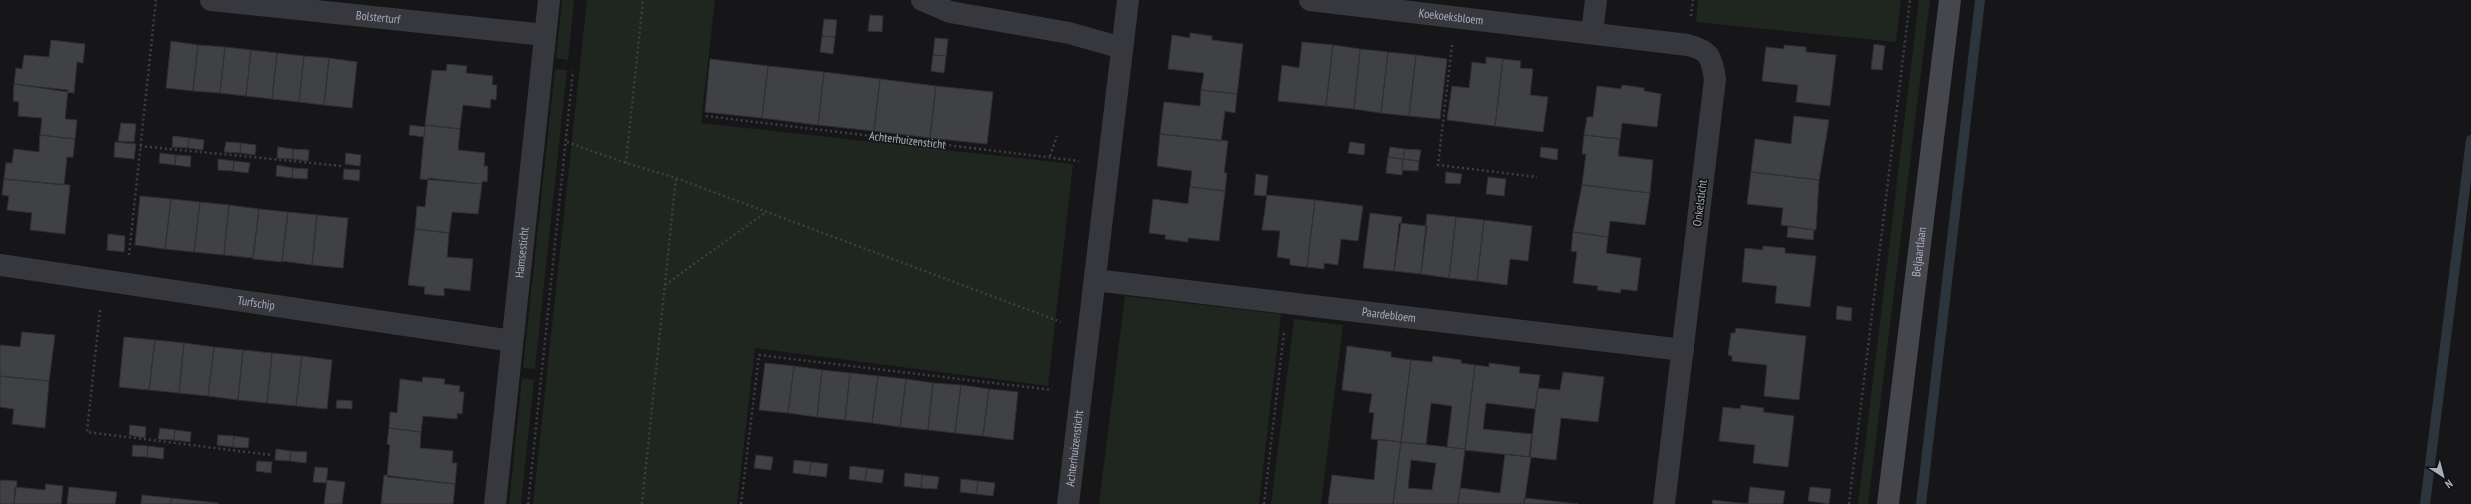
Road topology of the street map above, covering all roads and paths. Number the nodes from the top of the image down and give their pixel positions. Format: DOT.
graph roads {
  1 [pos="156,0"];
  2 [pos="211,0"];
  3 [pos="549,0"];
  4 [pos="643,0"];
  5 [pos="922,0"];
  6 [pos="1128,0"];
  7 [pos="1310,0"];
  8 [pos="1596,0"];
  9 [pos="1910,0"];
  10 [pos="1950,0"];
  11 [pos="1455,17"];
  12 [pos="1592,33"];
  13 [pos="545,35"];
  14 [pos="1122,48"];
  15 [pos="574,66"];
  16 [pos="706,116"];
  17 [pos="1057,136"];
  18 [pos="567,142"];
  19 [pos="140,146"];
  20 [pos="1050,156"];
  21 [pos="626,164"];
  22 [pos="342,166"];
  23 [pos="1109,166"];
  24 [pos="1536,177"];
  25 [pos="676,178"];
  26 [pos="766,212"];
  27 [pos="0,265"];
  28 [pos="103,280"];
  29 [pos="1095,280"];
  30 [pos="126,283"];
  31 [pos="665,285"];
  32 [pos="1288,305"];
  33 [pos="1090,325"];
  34 [pos="512,341"];
  35 [pos="1683,350"];
  36 [pos="1081,393"];
  37 [pos="271,455"];
  38 [pos="495,504"];
  39 [pos="528,504"];
  40 [pos="642,504"];
  41 [pos="741,504"];
  42 [pos="1068,504"];
  43 [pos="1264,504"];
  44 [pos="1664,504"];
  45 [pos="1849,504"];
  46 [pos="1888,504"];
  1 -- 19 [label="path"];
  2 -- 13 [label="street, Bolsterturf"];
  3 -- 13 [label="street, Hamsesticht"];
  4 -- 21 [label="path"];
  5 -- 14 [label="street"];
  6 -- 14 [label="street, Achterhuizensticht"];
  7 -- 11 [label="street, Koekoeksbloem"];
  8 -- 12 [label="street"];
  9 -- 45 [label="path"];
  10 -- 46 [label="street, Beljaartlaan"];
  11 -- 12 [label="street, Koekoeksbloem"];
  11 -- 24 [label="path"];
  12 -- 35 [label="street, Onkelsticht"];
  13 -- 34 [label="street, Hamsesticht"];
  14 -- 23 [label="street, Achterhuizensticht"];
  15 -- 18 [label="path"];
  16 -- 20 [label="path, Achterhuizensticht"];
  17 -- 20 [label="path"];
  18 -- 21 [label="path"];
  18 -- 39 [label="path"];
  19 -- 22 [label="path"];
  19 -- 30 [label="path"];
  20 -- 23 [label="path, Achterhuizensticht"];
  21 -- 25 [label="path"];
  23 -- 29 [label="street, Achterhuizensticht"];
  25 -- 26 [label="path"];
  25 -- 31 [label="path"];
  26 -- 31 [label="path"];
  26 -- 33 [label="path"];
  27 -- 28 [label="street, Turfschip"];
  28 -- 30 [label="street, Turfschip"];
  28 -- 37 [label="path"];
  29 -- 32 [label="street, Paardebloem"];
  29 -- 33 [label="street, Achterhuizensticht"];
  30 -- 34 [label="street, Turfschip"];
  31 -- 40 [label="path"];
  32 -- 35 [label="street, Paardebloem"];
  32 -- 43 [label="path"];
  33 -- 36 [label="street, Achterhuizensticht"];
  34 -- 38 [label="street, Hamsesticht"];
  35 -- 44 [label="street, Onkelsticht"];
  36 -- 41 [label="path, Achterhuizensticht"];
  36 -- 42 [label="street, Achterhuizensticht"];
}
